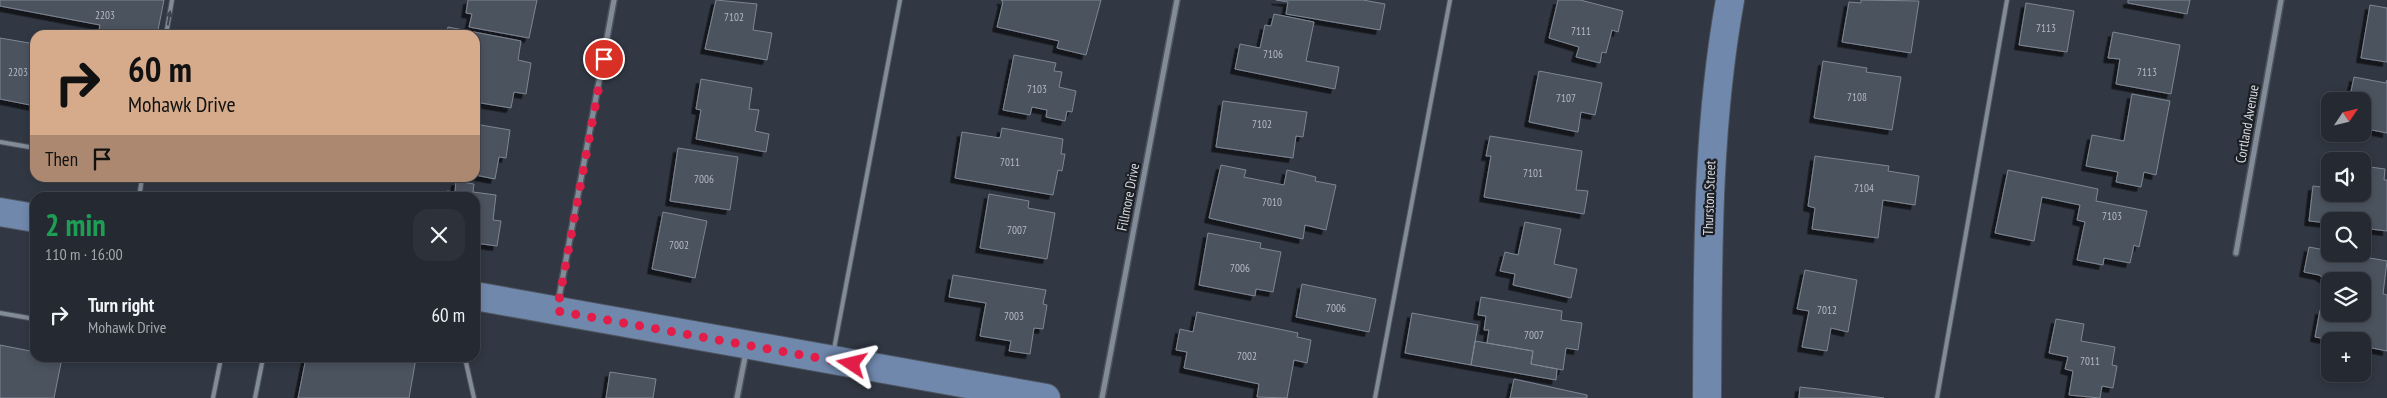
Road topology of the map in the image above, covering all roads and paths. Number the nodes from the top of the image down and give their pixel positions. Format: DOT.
graph roads {
  1 [pos="172,0"];
  2 [pos="614,0"];
  3 [pos="900,0"];
  4 [pos="1176,0"];
  5 [pos="1450,0"];
  6 [pos="1730,0"];
  7 [pos="2008,0"];
  8 [pos="2281,0"];
  9 [pos="167,30"];
  10 [pos="0,142"];
  11 [pos="30,147"];
  12 [pos="0,212"];
  13 [pos="30,217"];
  14 [pos="2236,253"];
  15 [pos="480,297"];
  16 [pos="557,311"];
  17 [pos="0,313"];
  18 [pos="30,318"];
  19 [pos="748,345"];
  20 [pos="832,360"];
  21 [pos="220,362"];
  22 [pos="261,362"];
  23 [pos="466,362"];
  24 [pos="213,398"];
  25 [pos="255,398"];
  26 [pos="474,398"];
  27 [pos="737,398"];
  28 [pos="1046,398"];
  29 [pos="1102,398"];
  30 [pos="1375,398"];
  31 [pos="1707,398"];
  32 [pos="1937,398"];
  9 -- 1 [label="lane, one-way"];
  2 -- 16 [label="street"];
  3 -- 20 [label="lane"];
  4 -- 29 [label="street, Fillmore Drive"];
  5 -- 30 [label="lane"];
  6 -- 31 [label="street, Thurston Street"];
  7 -- 32 [label="lane"];
  8 -- 14 [label="street, Cortland Avenue"];
  10 -- 11 [label="lane"];
  12 -- 13 [label="street"];
  15 -- 16 [label="street"];
  16 -- 19 [label="street"];
  17 -- 18 [label="lane"];
  19 -- 20 [label="street"];
  19 -- 27 [label="street"];
  20 -- 28 [label="street"];
  21 -- 24 [label="lane"];
  22 -- 25 [label="lane"];
  23 -- 26 [label="lane"];
}
